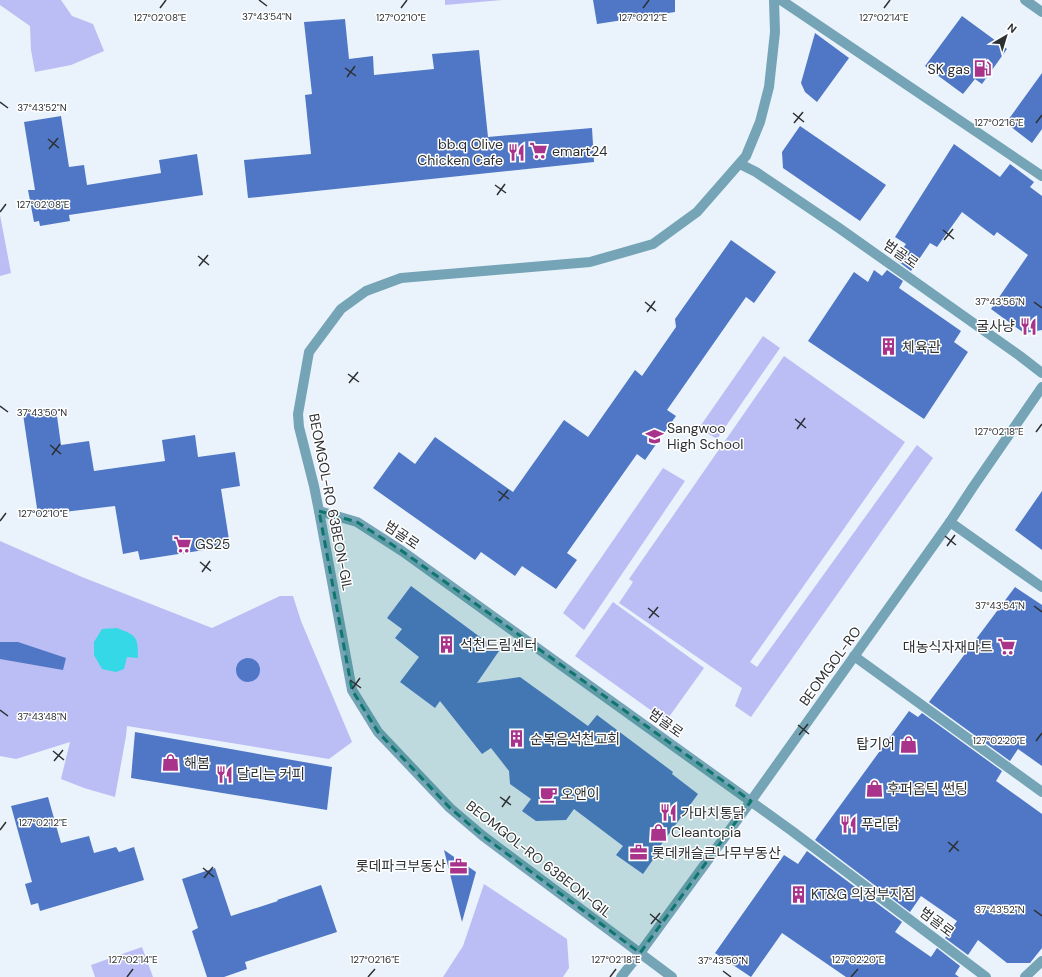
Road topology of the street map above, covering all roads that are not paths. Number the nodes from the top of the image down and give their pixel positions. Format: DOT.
graph roads {
  1 [pos="774,0"];
  2 [pos="781,0"];
  3 [pos="1025,0"];
  4 [pos="1042,12"];
  5 [pos="740,164"];
  6 [pos="1042,176"];
  7 [pos="1042,373"];
  8 [pos="1042,387"];
  9 [pos="319,511"];
  10 [pos="950,522"];
  11 [pos="1042,587"];
  12 [pos="854,656"];
  13 [pos="1042,792"];
  14 [pos="751,801"];
  15 [pos="640,953"];
  16 [pos="1042,961"];
  17 [pos="621,977"];
  18 [pos="672,977"];
  19 [pos="986,977"];
  20 [pos="1025,977"];
  1 -- 5 [label="street, BEOMGOL-RO 63BEON-GIL"];
  2 -- 6 [label="street"];
  3 -- 4 [label="street"];
  5 -- 7 [label="street, 범골로"];
  5 -- 9 [label="street, BEOMGOL-RO 63BEON-GIL"];
  8 -- 10 [label="street, BEOMGOL-RO"];
  9 -- 14 [label="street, 범골로"];
  9 -- 15 [label="street, BEOMGOL-RO 63BEON-GIL"];
  10 -- 11 [label="street"];
  10 -- 12 [label="street, BEOMGOL-RO"];
  12 -- 13 [label="street"];
  12 -- 14 [label="street, BEOMGOL-RO"];
  14 -- 15 [label="street, BEOMGOL-RO"];
  14 -- 19 [label="street, 범골로"];
  15 -- 17 [label="street, BEOMGOL-RO"];
  15 -- 18 [label="street, BEOMGOL-RO 63BEON-GIL"];
  16 -- 20 [label="street"];
}
